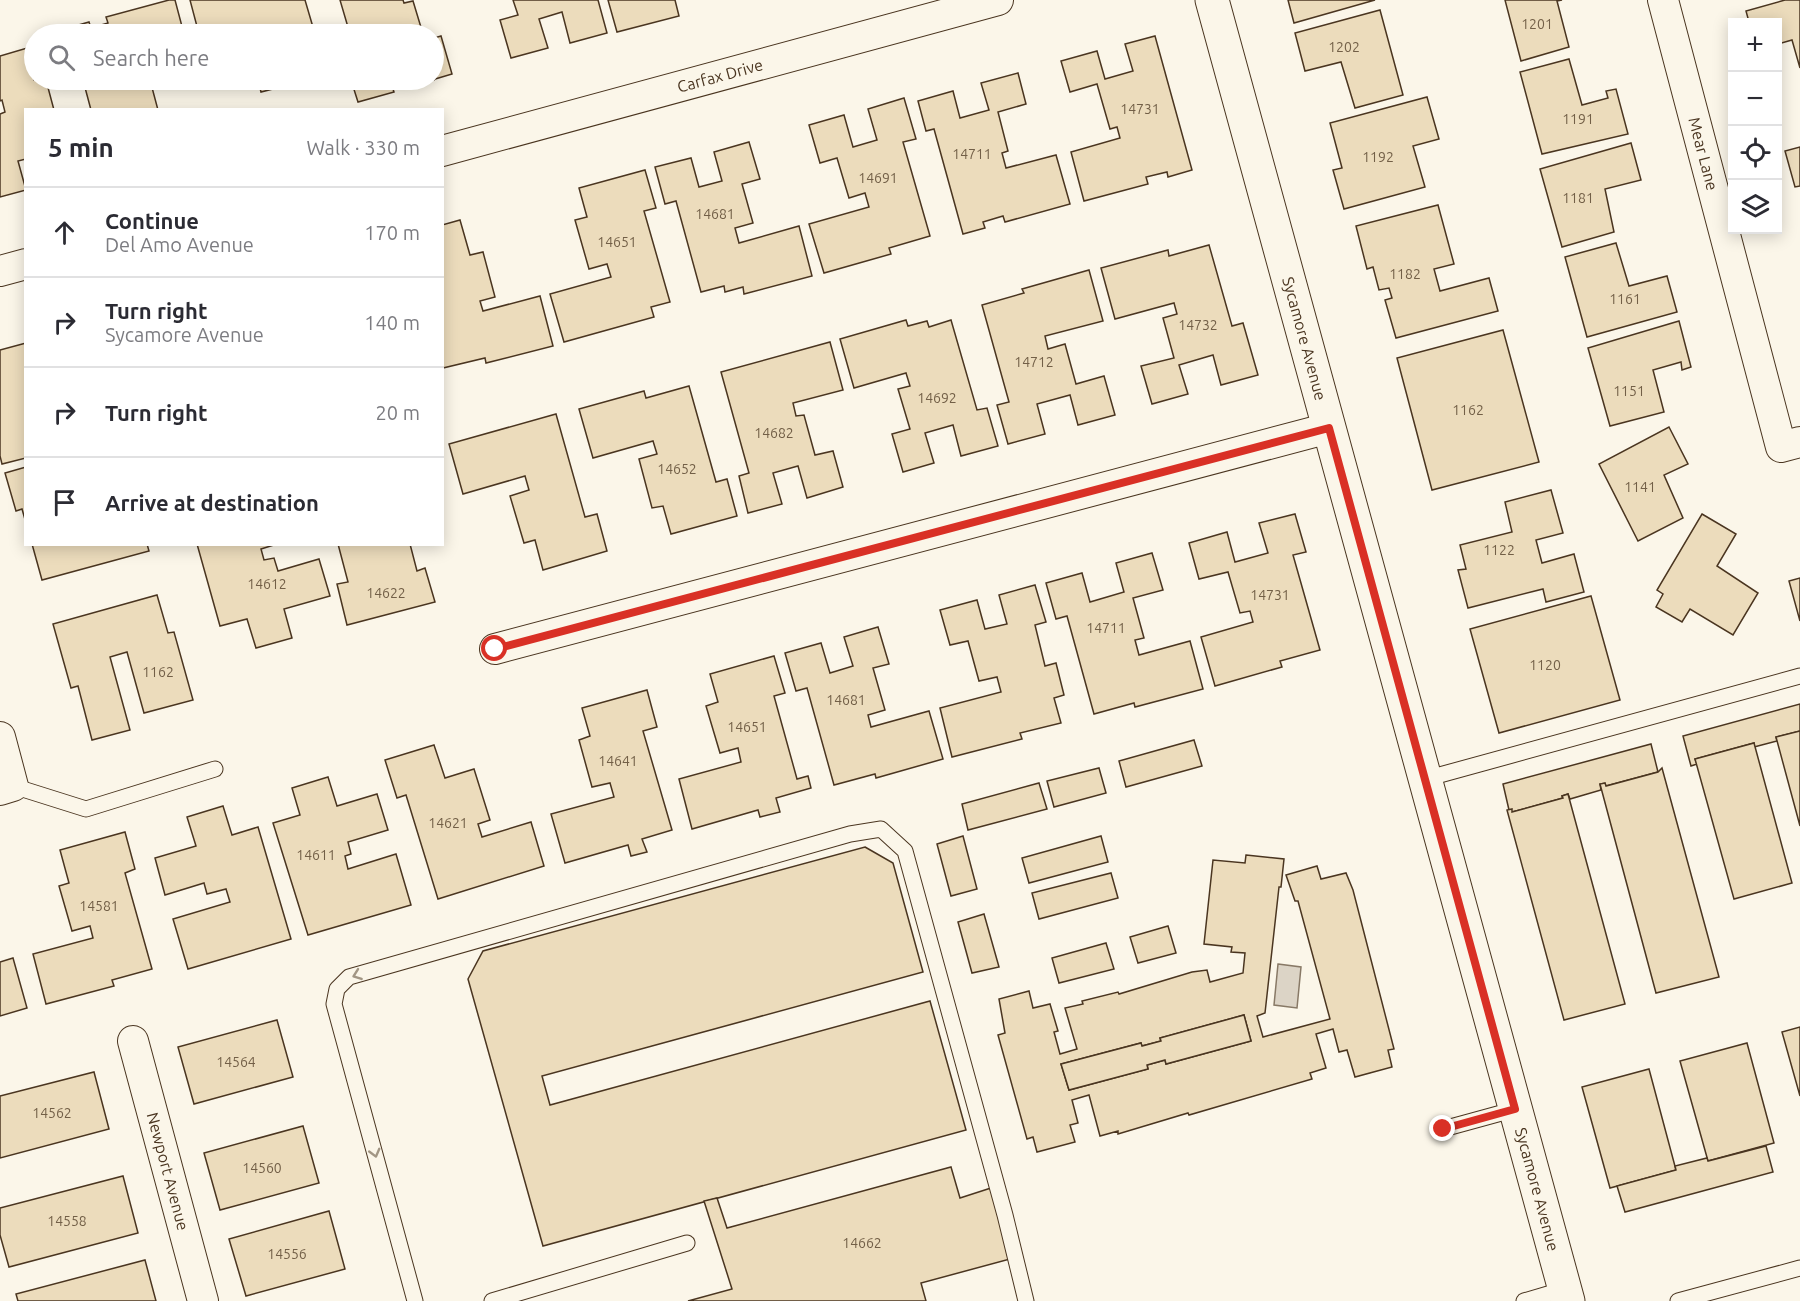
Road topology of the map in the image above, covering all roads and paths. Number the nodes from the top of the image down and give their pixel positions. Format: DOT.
graph roads {
  1 [pos="998,0"];
  2 [pos="1212,0"];
  3 [pos="1663,0"];
  4 [pos="444,150"];
  5 [pos="24,265"];
  6 [pos="0,271"];
  7 [pos="1329,428"];
  8 [pos="1790,444"];
  9 [pos="495,649"];
  10 [pos="1800,676"];
  11 [pos="0,737"];
  12 [pos="215,769"];
  13 [pos="1425,779"];
  14 [pos="7,788"];
  15 [pos="134,1041"];
  16 [pos="1515,1109"];
  17 [pos="1443,1129"];
  18 [pos="687,1243"];
  19 [pos="1800,1268"];
  20 [pos="1567,1295"];
  21 [pos="203,1301"];
  22 [pos="416,1301"];
  23 [pos="492,1301"];
  24 [pos="1026,1301"];
  25 [pos="1524,1301"];
  26 [pos="1678,1301"];
  1 -- 4 [label="street, Carfax Drive"];
  2 -- 7 [label="street, Sycamore Avenue"];
  3 -- 8 [label="street, Mear Lane"];
  5 -- 6 [label="street"];
  7 -- 9 [label="street"];
  7 -- 13 [label="street, Sycamore Avenue"];
  10 -- 13 [label="lane"];
  11 -- 14 [label="street"];
  12 -- 14 [label="lane"];
  13 -- 16 [label="street, Sycamore Avenue"];
  15 -- 21 [label="street, Newport Avenue"];
  16 -- 17 [label="lane"];
  16 -- 20 [label="street, Sycamore Avenue"];
  18 -- 23 [label="lane"];
  19 -- 26 [label="lane"];
  20 -- 25 [label="lane"];
  24 -- 22 [label="lane, one-way"];
}
